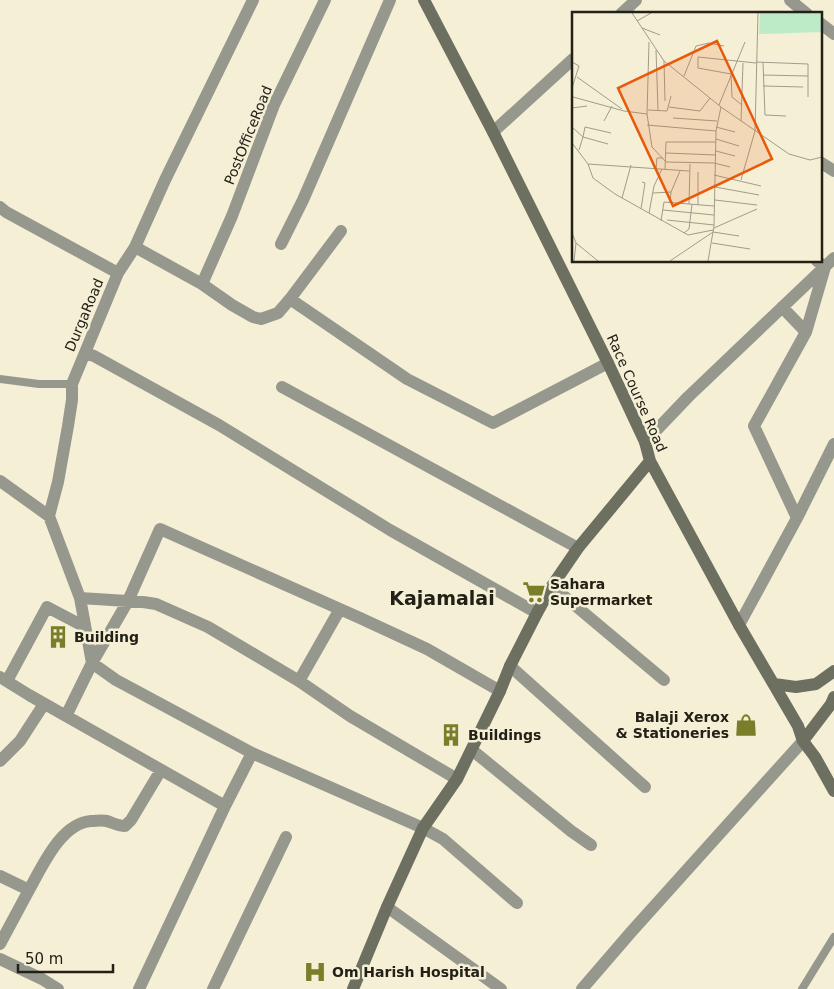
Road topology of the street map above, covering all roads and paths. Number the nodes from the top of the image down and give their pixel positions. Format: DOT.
graph roads {
  1 [pos="253,0"];
  2 [pos="325,0"];
  3 [pos="390,0"];
  4 [pos="424,0"];
  5 [pos="636,0"];
  6 [pos="790,0"];
  7 [pos="623,12"];
  8 [pos="805,12"];
  9 [pos="822,25"];
  10 [pos="834,34"];
  11 [pos="572,60"];
  12 [pos="493,132"];
  13 [pos="822,163"];
  14 [pos="834,172"];
  15 [pos="0,208"];
  16 [pos="341,231"];
  17 [pos="282,244"];
  18 [pos="135,247"];
  19 [pos="825,262"];
  20 [pos="118,273"];
  21 [pos="202,284"];
  22 [pos="290,299"];
  23 [pos="782,307"];
  24 [pos="806,332"];
  25 [pos="85,353"];
  26 [pos="608,363"];
  27 [pos="0,379"];
  28 [pos="72,384"];
  29 [pos="282,387"];
  30 [pos="645,442"];
  31 [pos="834,444"];
  32 [pos="650,461"];
  33 [pos="0,481"];
  34 [pos="49,516"];
  35 [pos="797,518"];
  36 [pos="578,548"];
  37 [pos="552,586"];
  38 [pos="80,598"];
  39 [pos="128,601"];
  40 [pos="340,609"];
  41 [pos="537,613"];
  42 [pos="739,625"];
  43 [pos="85,626"];
  44 [pos="92,663"];
  45 [pos="510,666"];
  46 [pos="834,671"];
  47 [pos="4,679"];
  48 [pos="664,680"];
  49 [pos="300,681"];
  50 [pos="774,684"];
  51 [pos="500,691"];
  52 [pos="834,697"];
  53 [pos="44,704"];
  54 [pos="66,716"];
  55 [pos="803,741"];
  56 [pos="472,750"];
  57 [pos="252,753"];
  58 [pos="0,762"];
  59 [pos="161,770"];
  60 [pos="457,779"];
  61 [pos="645,787"];
  62 [pos="834,792"];
  63 [pos="225,806"];
  64 [pos="423,828"];
  65 [pos="286,837"];
  66 [pos="591,845"];
  67 [pos="0,876"];
  68 [pos="29,890"];
  69 [pos="517,903"];
  70 [pos="387,908"];
  71 [pos="834,936"];
  72 [pos="0,944"];
  73 [pos="0,959"];
  74 [pos="58,989"];
  75 [pos="140,989"];
  76 [pos="212,989"];
  77 [pos="354,989"];
  78 [pos="501,989"];
  79 [pos="582,989"];
  80 [pos="802,989"];
  1 -- 18 [label="street, DurgaRoad"];
  2 -- 21 [label="street, PostOfficeRoad"];
  3 -- 17 [label="street"];
  4 -- 12 [label="main road, Race Course Road"];
  5 -- 7 [label="street"];
  6 -- 8 [label="street"];
  9 -- 10 [label="street"];
  11 -- 12 [label="street"];
  12 -- 26 [label="main road, Race Course Road"];
  13 -- 14 [label="street"];
  15 -- 20 [label="street"];
  16 -- 22 [label="street"];
  18 -- 20 [label="street, DurgaRoad"];
  18 -- 21 [label="street"];
  19 -- 23 [label="street"];
  19 -- 24 [label="street"];
  20 -- 25 [label="street, DurgaRoad"];
  21 -- 22 [label="street"];
  22 -- 26 [label="street"];
  23 -- 24 [label="street"];
  23 -- 30 [label="street"];
  24 -- 35 [label="street"];
  25 -- 28 [label="street, DurgaRoad"];
  25 -- 41 [label="street"];
  26 -- 30 [label="main road, Race Course Road"];
  27 -- 28 [label="lane"];
  28 -- 34 [label="street, DurgaRoad"];
  29 -- 36 [label="street"];
  30 -- 32 [label="main road, Race Course Road"];
  31 -- 35 [label="street"];
  32 -- 36 [label="main road"];
  32 -- 42 [label="main road, Race Course Road"];
  33 -- 34 [label="street"];
  34 -- 38 [label="street"];
  35 -- 42 [label="street"];
  36 -- 37 [label="main road"];
  37 -- 41 [label="main road"];
  37 -- 48 [label="street"];
  38 -- 39 [label="street"];
  38 -- 43 [label="street"];
  39 -- 40 [label="street"];
  39 -- 44 [label="street"];
  39 -- 49 [label="street"];
  40 -- 49 [label="street"];
  40 -- 51 [label="street"];
  41 -- 45 [label="main road"];
  42 -- 50 [label="main road, Race Course Road"];
  43 -- 44 [label="street"];
  43 -- 47 [label="street"];
  44 -- 54 [label="street"];
  44 -- 57 [label="street"];
  45 -- 51 [label="main road"];
  45 -- 61 [label="street"];
  46 -- 50 [label="main road"];
  47 -- 53 [label="street"];
  49 -- 60 [label="street"];
  50 -- 55 [label="main road, Race Course Road"];
  51 -- 56 [label="main road"];
  52 -- 55 [label="main road"];
  53 -- 54 [label="street"];
  53 -- 58 [label="street"];
  54 -- 59 [label="street"];
  55 -- 62 [label="main road, Race Course Road"];
  55 -- 79 [label="street"];
  56 -- 60 [label="main road"];
  56 -- 66 [label="street"];
  57 -- 63 [label="street"];
  57 -- 64 [label="street"];
  59 -- 63 [label="street"];
  59 -- 68 [label="street"];
  60 -- 64 [label="main road"];
  63 -- 75 [label="street"];
  64 -- 69 [label="street"];
  64 -- 70 [label="main road"];
  65 -- 76 [label="street"];
  67 -- 68 [label="street"];
  68 -- 72 [label="street"];
  70 -- 77 [label="main road"];
  70 -- 78 [label="street"];
  71 -- 80 [label="lane"];
  73 -- 74 [label="street"];
}
